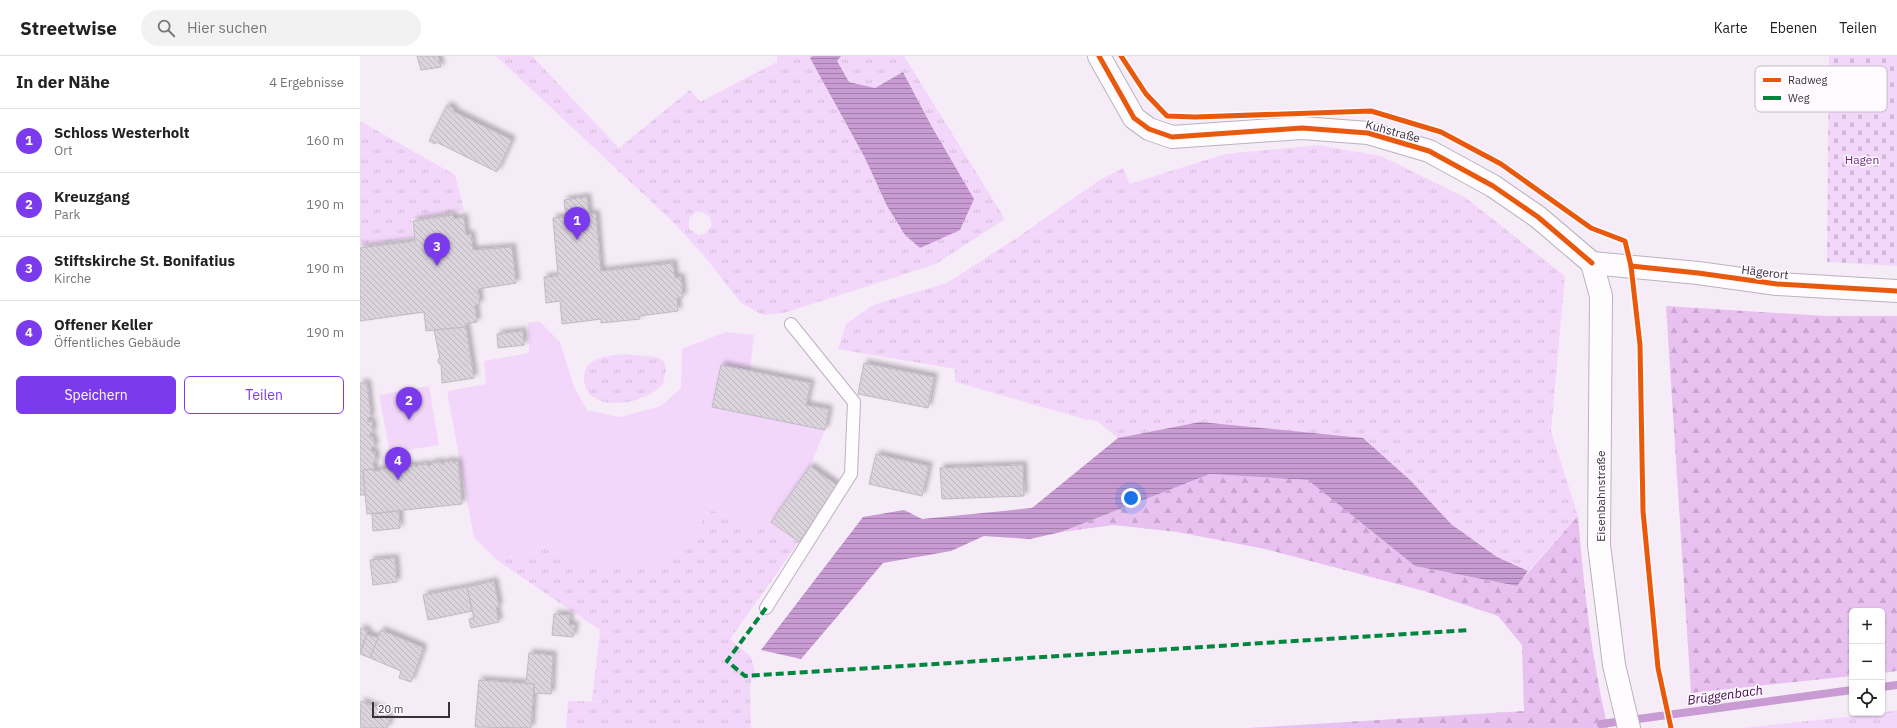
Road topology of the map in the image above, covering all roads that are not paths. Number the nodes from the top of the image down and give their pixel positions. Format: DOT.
graph roads {
  1 [pos="1099,56"];
  2 [pos="1592,263"];
  3 [pos="1897,290"];
  4 [pos="791,324"];
  5 [pos="766,608"];
  6 [pos="1629,728"];
  1 -- 2 [label="street, Kuhstraße"];
  2 -- 3 [label="street, Hägerort"];
  2 -- 6 [label="street, Eisenbahnstraße"];
  4 -- 5 [label="lane"];
}
